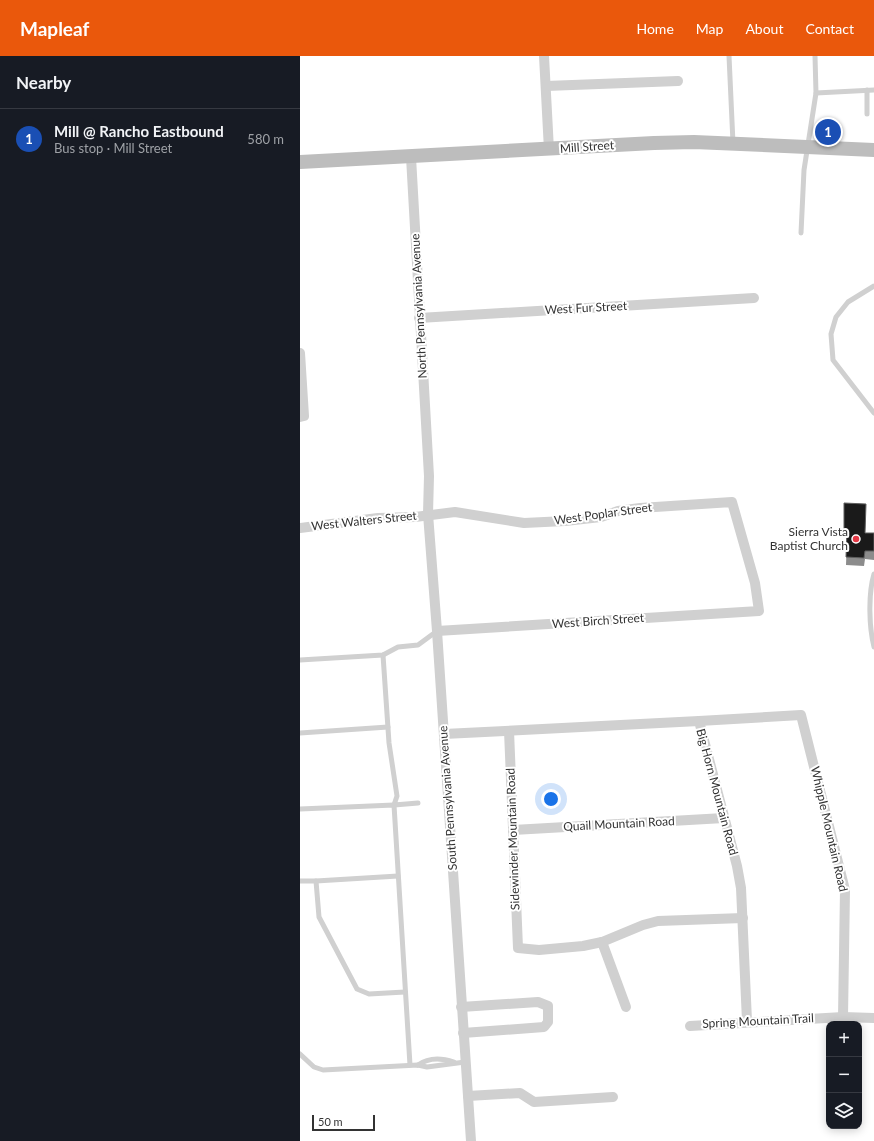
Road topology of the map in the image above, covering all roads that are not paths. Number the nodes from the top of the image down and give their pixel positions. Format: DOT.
graph roads {
  1 [pos="544,56"];
  2 [pos="729,56"];
  3 [pos="815,56"];
  4 [pos="678,80"];
  5 [pos="546,86"];
  6 [pos="867,90"];
  7 [pos="874,90"];
  8 [pos="816,93"];
  9 [pos="867,114"];
  10 [pos="733,144"];
  11 [pos="808,147"];
  12 [pos="549,150"];
  13 [pos="874,150"];
  14 [pos="411,157"];
  15 [pos="300,162"];
  16 [pos="801,233"];
  17 [pos="874,286"];
  18 [pos="754,298"];
  19 [pos="419,318"];
  20 [pos="300,353"];
  21 [pos="874,412"];
  22 [pos="302,416"];
  23 [pos="428,455"];
  24 [pos="428,514"];
  25 [pos="300,528"];
  26 [pos="874,574"];
  27 [pos="759,611"];
  28 [pos="437,631"];
  29 [pos="874,648"];
  30 [pos="383,655"];
  31 [pos="300,660"];
  32 [pos="699,721"];
  33 [pos="388,727"];
  34 [pos="509,731"];
  35 [pos="300,732"];
  36 [pos="444,734"];
  37 [pos="418,803"];
  38 [pos="394,805"];
  39 [pos="300,809"];
  40 [pos="724,818"];
  41 [pos="513,830"];
  42 [pos="398,876"];
  43 [pos="300,881"];
  44 [pos="316,881"];
  45 [pos="743,918"];
  46 [pos="602,942"];
  47 [pos="405,992"];
  48 [pos="626,1006"];
  49 [pos="461,1007"];
  50 [pos="843,1017"];
  51 [pos="874,1018"];
  52 [pos="747,1021"];
  53 [pos="690,1026"];
  54 [pos="463,1033"];
  55 [pos="300,1054"];
  56 [pos="459,1062"];
  57 [pos="410,1065"];
  58 [pos="468,1096"];
  59 [pos="614,1097"];
  60 [pos="471,1141"];
  1 -- 5 [label="street"];
  2 -- 10 [label="lane"];
  3 -- 8 [label="lane"];
  4 -- 5 [label="street"];
  5 -- 12 [label="street"];
  6 -- 7 [label="lane"];
  6 -- 8 [label="lane"];
  6 -- 9 [label="lane"];
  8 -- 11 [label="lane"];
  10 -- 11 [label="main road, Mill Street"];
  10 -- 12 [label="main road, Mill Street"];
  11 -- 13 [label="main road, Mill Street"];
  11 -- 16 [label="lane"];
  12 -- 14 [label="main road, Mill Street"];
  14 -- 15 [label="main road, Mill Street"];
  14 -- 19 [label="street, North Pennsylvania Avenue"];
  17 -- 21 [label="lane"];
  18 -- 19 [label="street, West Fur Street"];
  19 -- 23 [label="street, North Pennsylvania Avenue"];
  20 -- 22 [label="street"];
  23 -- 24 [label="street, South Pennsylvania Avenue"];
  24 -- 25 [label="street, West Walters Street"];
  24 -- 27 [label="street, West Poplar Street"];
  24 -- 28 [label="street, South Pennsylvania Avenue"];
  26 -- 29 [label="lane"];
  27 -- 28 [label="street, West Birch Street"];
  28 -- 30 [label="lane"];
  28 -- 36 [label="street, South Pennsylvania Avenue"];
  30 -- 31 [label="lane"];
  30 -- 33 [label="lane"];
  32 -- 34 [label="street, Big Horn Mountain Road"];
  32 -- 40 [label="street, Big Horn Mountain Road"];
  32 -- 50 [label="street, Whipple Mountain Road"];
  33 -- 35 [label="lane"];
  33 -- 38 [label="lane"];
  34 -- 36 [label="street, Big Horn Mountain Road"];
  34 -- 41 [label="street, Sidewinder Mountain Road"];
  36 -- 49 [label="street, South Pennsylvania Avenue"];
  37 -- 38 [label="lane"];
  38 -- 39 [label="lane"];
  38 -- 42 [label="lane"];
  40 -- 41 [label="street, Quail Mountain Road"];
  40 -- 45 [label="street, Big Horn Mountain Road"];
  41 -- 46 [label="street, Sidewinder Mountain Road"];
  42 -- 44 [label="lane"];
  42 -- 47 [label="lane"];
  43 -- 44 [label="lane"];
  44 -- 47 [label="lane"];
  45 -- 46 [label="street"];
  45 -- 52 [label="street, Big Horn Mountain Road"];
  46 -- 48 [label="street"];
  47 -- 57 [label="lane"];
  49 -- 54 [label="street, South Pennsylvania Avenue"];
  49 -- 54 [label="street"];
  50 -- 51 [label="street, Spring Mountain Trail"];
  50 -- 52 [label="street, Spring Mountain Trail"];
  52 -- 53 [label="street, Spring Mountain Trail"];
  54 -- 56 [label="street, South Pennsylvania Avenue"];
  55 -- 57 [label="lane"];
  56 -- 57 [label="lane"];
  56 -- 58 [label="street, South Pennsylvania Avenue"];
  58 -- 59 [label="street"];
  58 -- 60 [label="street, South Pennsylvania Avenue"];
}
